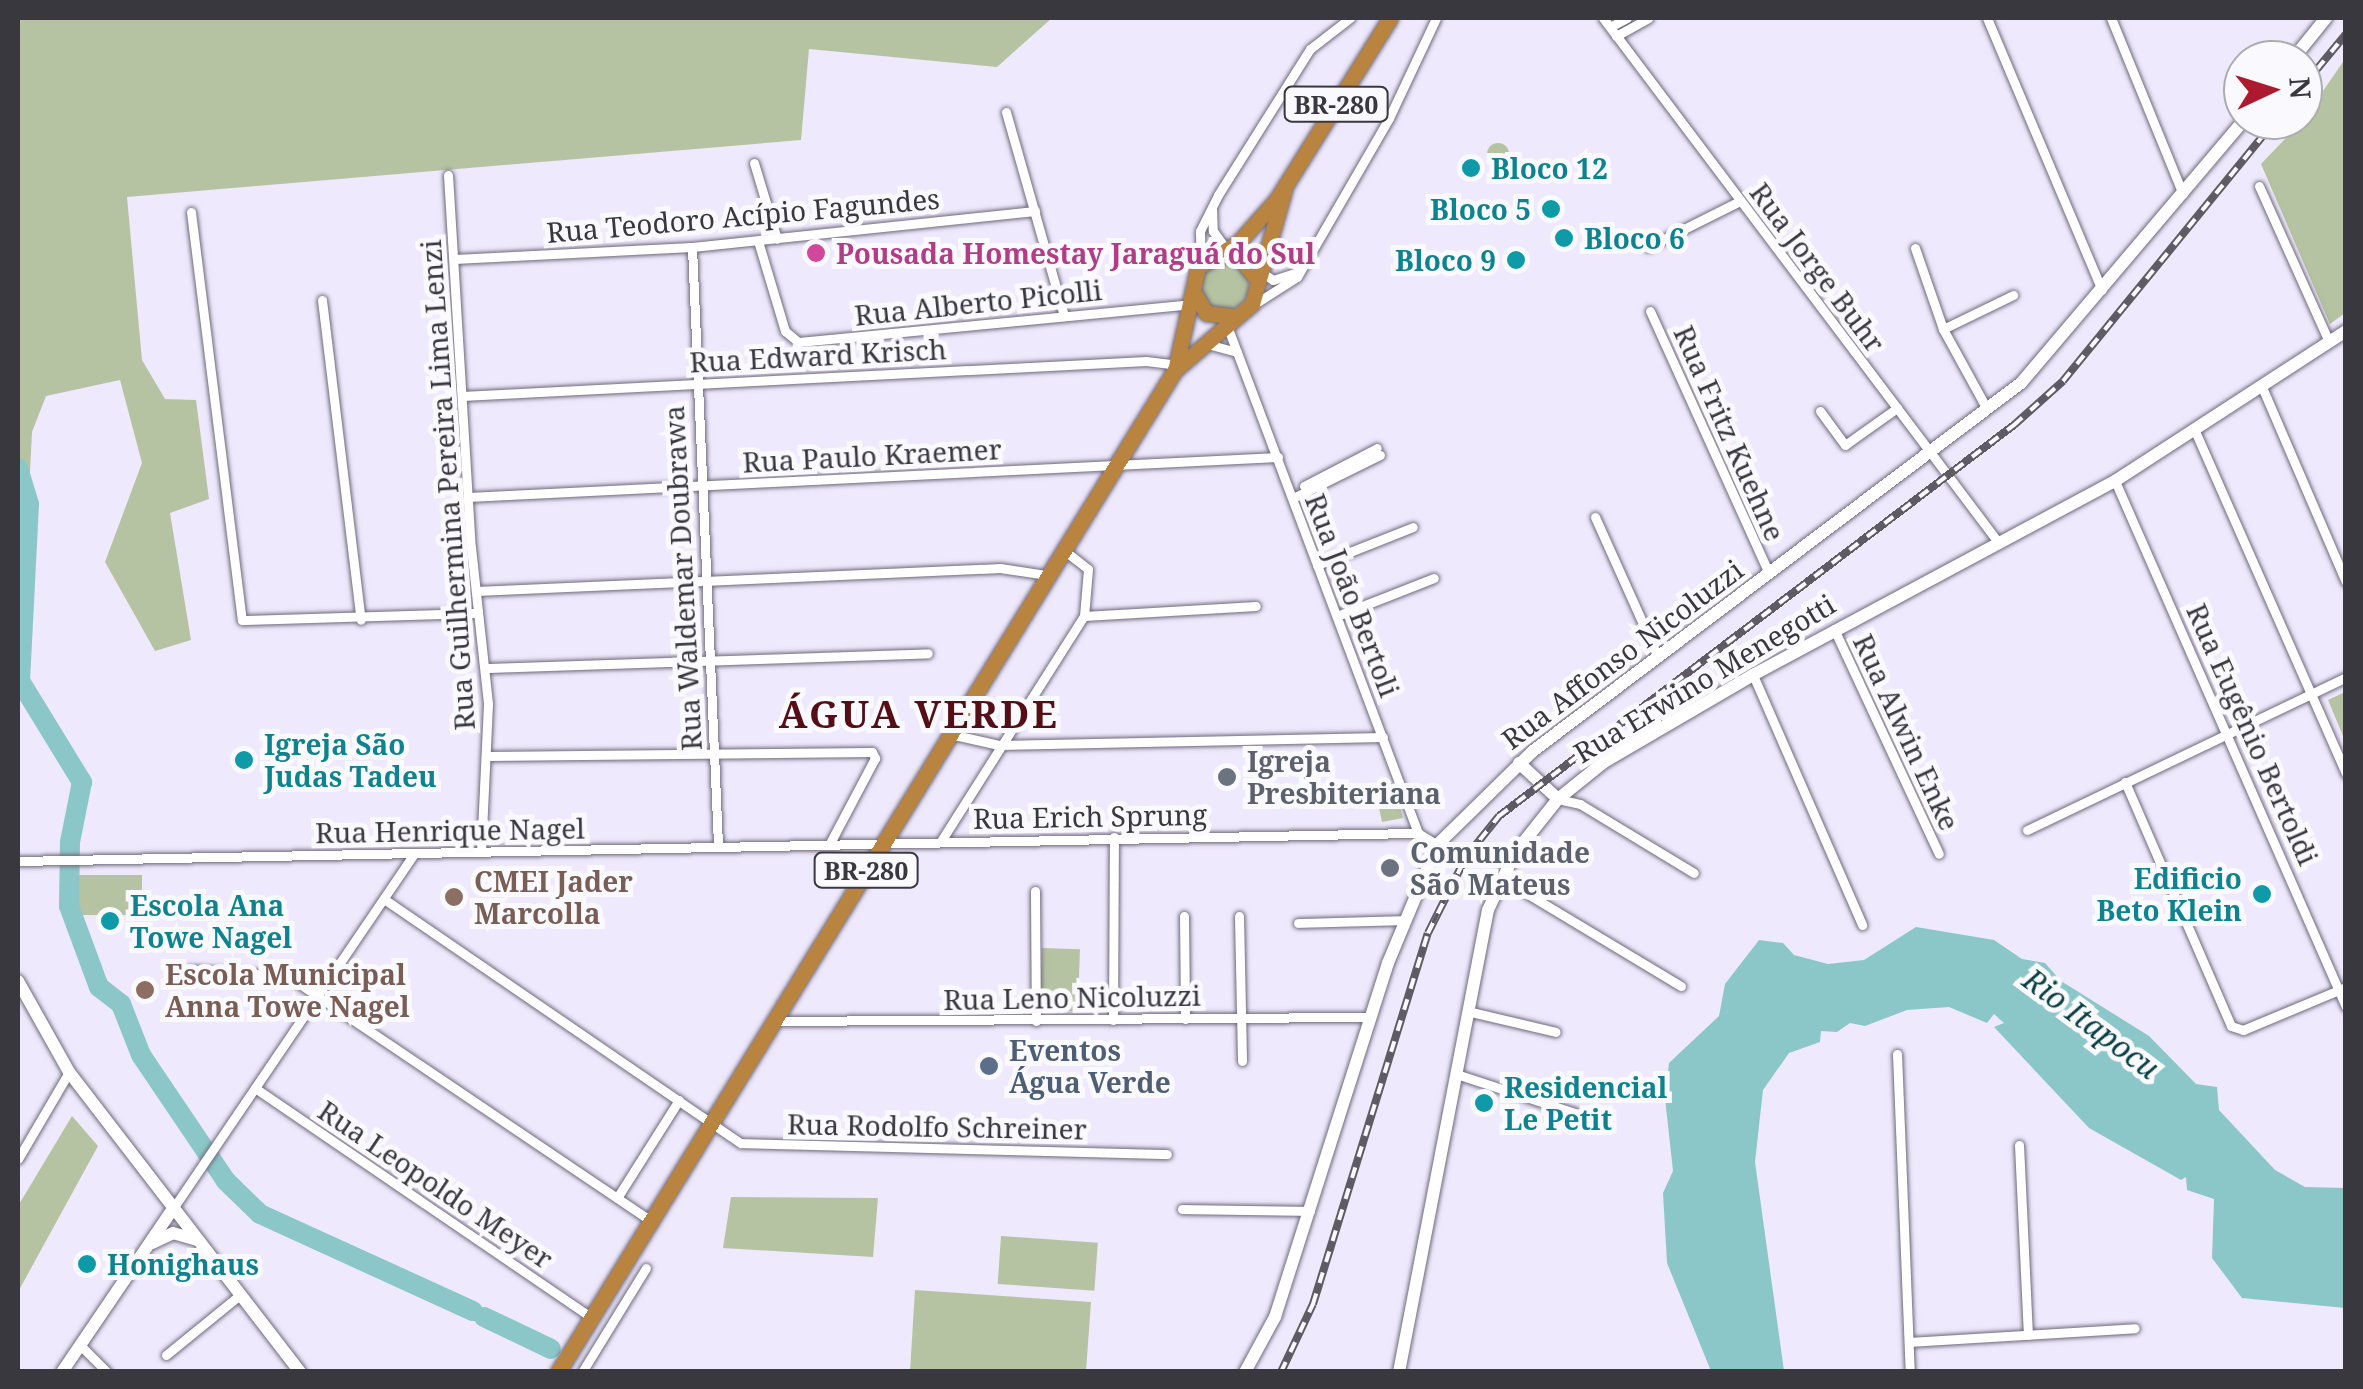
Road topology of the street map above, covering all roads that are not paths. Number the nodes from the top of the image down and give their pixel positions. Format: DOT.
graph roads {
  1 [pos="1350,18"];
  2 [pos="1390,18"];
  3 [pos="1436,18"];
  4 [pos="1603,18"];
  5 [pos="1627,18"];
  6 [pos="1648,18"];
  7 [pos="1987,18"];
  8 [pos="2111,18"];
  9 [pos="2326,18"];
  10 [pos="1613,32"];
  11 [pos="2308,40"];
  12 [pos="1006,112"];
  13 [pos="2228,140"];
  14 [pos="754,163"];
  15 [pos="448,175"];
  16 [pos="2259,186"];
  17 [pos="1284,191"];
  18 [pos="2183,194"];
  19 [pos="1740,202"];
  20 [pos="1212,205"];
  21 [pos="1034,211"];
  22 [pos="191,212"];
  23 [pos="777,239"];
  24 [pos="758,240"];
  25 [pos="692,247"];
  26 [pos="1648,247"];
  27 [pos="1915,248"];
  28 [pos="1225,253"];
  29 [pos="454,259"];
  30 [pos="1201,263"];
  31 [pos="1300,270"];
  32 [pos="1254,272"];
  33 [pos="2102,290"];
  34 [pos="2013,296"];
  35 [pos="322,300"];
  36 [pos="1194,300"];
  37 [pos="1162,306"];
  38 [pos="1251,306"];
  39 [pos="1650,310"];
  40 [pos="1064,316"];
  41 [pos="1229,320"];
  42 [pos="1943,330"];
  43 [pos="2346,331"];
  44 [pos="1184,340"];
  45 [pos="2329,342"];
  46 [pos="1201,345"];
  47 [pos="1238,352"];
  48 [pos="1176,368"];
  49 [pos="695,384"];
  50 [pos="2262,387"];
  51 [pos="462,396"];
  52 [pos="1897,408"];
  53 [pos="1820,410"];
  54 [pos="1987,410"];
  55 [pos="2195,430"];
  56 [pos="1378,452"];
  57 [pos="1930,453"];
  58 [pos="1278,457"];
  59 [pos="1116,465"];
  60 [pos="2115,481"];
  61 [pos="700,486"];
  62 [pos="1292,495"];
  63 [pos="468,497"];
  64 [pos="1595,517"];
  65 [pos="1413,527"];
  66 [pos="1998,542"];
  67 [pos="1064,550"];
  68 [pos="1318,565"];
  69 [pos="1769,573"];
  70 [pos="1047,575"];
  71 [pos="1434,578"];
  72 [pos="705,580"];
  73 [pos="2346,582"];
  74 [pos="476,591"];
  75 [pos="1256,606"];
  76 [pos="478,613"];
  77 [pos="1084,616"];
  78 [pos="1337,616"];
  79 [pos="361,620"];
  80 [pos="1834,628"];
  81 [pos="928,653"];
  82 [pos="1658,657"];
  83 [pos="708,660"];
  84 [pos="485,668"];
  85 [pos="1753,674"];
  86 [pos="2346,677"];
  87 [pos="2311,693"];
  88 [pos="2229,732"];
  89 [pos="950,734"];
  90 [pos="1383,737"];
  91 [pos="1000,745"];
  92 [pos="714,752"];
  93 [pos="487,756"];
  94 [pos="1520,763"];
  95 [pos="2346,774"];
  96 [pos="2125,782"];
  97 [pos="1558,799"];
  98 [pos="2027,830"];
  99 [pos="1418,833"];
  100 [pos="1114,837"];
  101 [pos="883,842"];
  102 [pos="942,842"];
  103 [pos="830,843"];
  104 [pos="718,846"];
  105 [pos="1436,846"];
  106 [pos="481,852"];
  107 [pos="414,854"];
  108 [pos="1938,854"];
  109 [pos="18,862"];
  110 [pos="1694,873"];
  111 [pos="1501,878"];
  112 [pos="1035,891"];
  113 [pos="384,899"];
  114 [pos="1184,916"];
  115 [pos="1239,916"];
  116 [pos="1402,920"];
  117 [pos="1298,923"];
  118 [pos="1862,924"];
  119 [pos="190,970"];
  120 [pos="18,981"];
  121 [pos="1681,986"];
  122 [pos="2342,989"];
  123 [pos="318,996"];
  124 [pos="2346,1007"];
  125 [pos="1466,1010"];
  126 [pos="1370,1017"];
  127 [pos="1185,1018"];
  128 [pos="1241,1018"];
  129 [pos="1113,1020"];
  130 [pos="775,1021"];
  131 [pos="1036,1021"];
  132 [pos="1556,1032"];
  133 [pos="1897,1054"];
  134 [pos="1242,1061"];
  135 [pos="69,1072"];
  136 [pos="1456,1074"];
  137 [pos="255,1088"];
  138 [pos="679,1100"];
  139 [pos="1584,1116"];
  140 [pos="712,1122"];
  141 [pos="2019,1145"];
  142 [pos="1167,1154"];
  143 [pos="18,1159"];
  144 [pos="617,1198"];
  145 [pos="174,1206"];
  146 [pos="1182,1210"];
  147 [pos="1310,1211"];
  148 [pos="651,1221"];
  149 [pos="201,1241"];
  150 [pos="147,1247"];
  151 [pos="646,1268"];
  152 [pos="241,1294"];
  153 [pos="591,1317"];
  154 [pos="2135,1328"];
  155 [pos="2028,1335"];
  156 [pos="1909,1342"];
  157 [pos="80,1345"];
  158 [pos="166,1355"];
  159 [pos="62,1372"];
  160 [pos="107,1372"];
  161 [pos="300,1372"];
  162 [pos="558,1372"];
  163 [pos="582,1372"];
  164 [pos="1245,1372"];
  165 [pos="1399,1372"];
  166 [pos="1910,1372"];
  1 -- 20 [label="street"];
  2 -- 17 [label="highway, BR-280"];
  3 -- 31 [label="street"];
  4 -- 10 [label="street, Rua Jorge Buhr"];
  5 -- 10 [label="street"];
  6 -- 10 [label="street"];
  7 -- 33 [label="street"];
  8 -- 18 [label="street"];
  9 -- 11 [label="street"];
  10 -- 19 [label="street, Rua Jorge Buhr"];
  12 -- 21 [label="street"];
  13 -- 18 [label="street, Rua Affonso Nicoluzzi"];
  14 -- 23 [label="street"];
  15 -- 29 [label="street, Rua Guilhermina Pereira Lima Lenzi"];
  16 -- 45 [label="street"];
  17 -- 28 [label="highway, BR-280"];
  17 -- 32 [label="highway, BR-280"];
  18 -- 33 [label="street, Rua Affonso Nicoluzzi"];
  19 -- 26 [label="street"];
  19 -- 52 [label="street, Rua Jorge Buhr"];
  20 -- 28 [label="street"];
  20 -- 30 [label="street"];
  21 -- 23 [label="street, Rua Teodoro Acípio Fagundes"];
  21 -- 40 [label="street"];
  22 -- 79 [label="street"];
  23 -- 24 [label="street, Rua Teodoro Acípio Fagundes"];
  24 -- 25 [label="street, Rua Teodoro Acípio Fagundes"];
  24 -- 40 [label="street, Rua Alberto Picolli"];
  25 -- 29 [label="street, Rua Teodoro Acípio Fagundes"];
  25 -- 49 [label="street, Rua Waldemar Doubrawa"];
  27 -- 42 [label="street"];
  28 -- 30 [label="highway, BR-280"];
  28 -- 32 [label="highway"];
  29 -- 51 [label="street, Rua Guilhermina Pereira Lima Lenzi"];
  30 -- 36 [label="highway, BR-280"];
  31 -- 32 [label="street"];
  31 -- 38 [label="street"];
  32 -- 38 [label="highway, BR-280"];
  33 -- 54 [label="street, Rua Affonso Nicoluzzi"];
  34 -- 42 [label="street"];
  35 -- 79 [label="street"];
  36 -- 37 [label="street, Rua Alberto Picolli"];
  36 -- 41 [label="highway"];
  36 -- 44 [label="highway, BR-280"];
  37 -- 40 [label="street, Rua Alberto Picolli"];
  37 -- 44 [label="street"];
  38 -- 41 [label="highway, BR-280"];
  39 -- 69 [label="street, Rua Fritz Kuehne"];
  41 -- 46 [label="highway, BR-280"];
  41 -- 47 [label="street, Rua João Bertoli"];
  42 -- 54 [label="street"];
  43 -- 45 [label="street, Rua Erwino Menegotti"];
  44 -- 48 [label="highway, BR-280"];
  45 -- 50 [label="street, Rua Erwino Menegotti"];
  46 -- 47 [label="street"];
  46 -- 48 [label="highway, BR-280"];
  47 -- 58 [label="street, Rua João Bertoli"];
  48 -- 49 [label="street, Rua Edward Krisch"];
  48 -- 59 [label="highway, BR-280"];
  49 -- 51 [label="street, Rua Edward Krisch"];
  49 -- 61 [label="street, Rua Waldemar Doubrawa"];
  50 -- 55 [label="street, Rua Erwino Menegotti"];
  50 -- 73 [label="street"];
  51 -- 63 [label="street, Rua Guilhermina Pereira Lima Lenzi"];
  52 -- 53 [label="street"];
  52 -- 57 [label="street, Rua Jorge Buhr"];
  54 -- 57 [label="street, Rua Affonso Nicoluzzi"];
  55 -- 60 [label="street, Rua Erwino Menegotti"];
  55 -- 87 [label="street"];
  56 -- 62 [label="street"];
  57 -- 66 [label="street, Rua Jorge Buhr"];
  57 -- 69 [label="street, Rua Affonso Nicoluzzi"];
  58 -- 59 [label="street, Rua Paulo Kraemer"];
  58 -- 62 [label="street, Rua João Bertoli"];
  59 -- 61 [label="street, Rua Paulo Kraemer"];
  59 -- 67 [label="highway, BR-280"];
  60 -- 66 [label="street, Rua Erwino Menegotti"];
  60 -- 88 [label="street, Rua Eugênio Bertoldi"];
  61 -- 63 [label="street, Rua Paulo Kraemer"];
  61 -- 72 [label="street, Rua Waldemar Doubrawa"];
  62 -- 68 [label="street, Rua João Bertoli"];
  63 -- 74 [label="street, Rua Guilhermina Pereira Lima Lenzi"];
  64 -- 82 [label="street"];
  65 -- 68 [label="street"];
  66 -- 80 [label="street, Rua Erwino Menegotti"];
  67 -- 70 [label="highway, BR-280"];
  67 -- 77 [label="street"];
  68 -- 78 [label="street, Rua João Bertoli"];
  69 -- 82 [label="street, Rua Affonso Nicoluzzi"];
  70 -- 72 [label="street"];
  70 -- 89 [label="highway, BR-280"];
  71 -- 78 [label="street"];
  72 -- 74 [label="street"];
  72 -- 83 [label="street, Rua Waldemar Doubrawa"];
  74 -- 76 [label="street, Rua Guilhermina Pereira Lima Lenzi"];
  75 -- 77 [label="street"];
  76 -- 79 [label="street"];
  76 -- 84 [label="street, Rua Guilhermina Pereira Lima Lenzi"];
  77 -- 91 [label="street"];
  78 -- 90 [label="street, Rua João Bertoli"];
  80 -- 85 [label="street, Rua Erwino Menegotti"];
  80 -- 108 [label="street, Rua Alwin Enke"];
  81 -- 83 [label="street"];
  82 -- 94 [label="street, Rua Affonso Nicoluzzi"];
  83 -- 84 [label="street"];
  83 -- 92 [label="street, Rua Waldemar Doubrawa"];
  84 -- 93 [label="street, Rua Guilhermina Pereira Lima Lenzi"];
  85 -- 97 [label="street, Rua Erwino Menegotti"];
  85 -- 118 [label="street"];
  86 -- 87 [label="street"];
  87 -- 88 [label="street"];
  87 -- 95 [label="street"];
  88 -- 96 [label="street"];
  88 -- 122 [label="street, Rua Eugênio Bertoldi"];
  89 -- 91 [label="street"];
  89 -- 101 [label="highway, BR-280"];
  90 -- 91 [label="street"];
  90 -- 99 [label="street, Rua João Bertoli"];
  91 -- 102 [label="street"];
  92 -- 93 [label="street"];
  92 -- 103 [label="street"];
  92 -- 104 [label="street, Rua Waldemar Doubrawa"];
  93 -- 106 [label="street, Rua Guilhermina Pereira Lima Lenzi"];
  94 -- 97 [label="street"];
  94 -- 105 [label="street, Rua Affonso Nicoluzzi"];
  96 -- 98 [label="street"];
  96 -- 122 [label="street"];
  97 -- 110 [label="street"];
  97 -- 111 [label="street, Rua Erwino Menegotti"];
  99 -- 100 [label="street, Rua Erich Sprung"];
  99 -- 105 [label="street"];
  100 -- 102 [label="street, Rua Erich Sprung"];
  100 -- 129 [label="street"];
  101 -- 102 [label="street, Rua Erich Sprung"];
  101 -- 103 [label="street, Rua Henrique Nagel"];
  101 -- 130 [label="highway, BR-280"];
  103 -- 104 [label="street, Rua Henrique Nagel"];
  104 -- 106 [label="street, Rua Henrique Nagel"];
  105 -- 116 [label="street, Rua Affonso Nicoluzzi"];
  106 -- 107 [label="street, Rua Henrique Nagel"];
  107 -- 109 [label="street, Rua Henrique Nagel"];
  107 -- 113 [label="street"];
  111 -- 121 [label="street"];
  111 -- 125 [label="street, Rua Erwino Menegotti"];
  112 -- 131 [label="street"];
  113 -- 123 [label="street"];
  113 -- 138 [label="street, Rua Rodolfo Schreiner"];
  114 -- 127 [label="street"];
  115 -- 128 [label="street"];
  116 -- 117 [label="street"];
  116 -- 126 [label="street, Rua Affonso Nicoluzzi"];
  119 -- 123 [label="street"];
  120 -- 135 [label="street"];
  122 -- 124 [label="street, Rua Eugênio Bertoldi"];
  123 -- 137 [label="street"];
  123 -- 144 [label="street"];
  125 -- 132 [label="street"];
  125 -- 136 [label="street, Rua Erwino Menegotti"];
  126 -- 128 [label="street, Rua Leno Nicoluzzi"];
  126 -- 147 [label="street, Rua Affonso Nicoluzzi"];
  127 -- 128 [label="street, Rua Leno Nicoluzzi"];
  127 -- 129 [label="street, Rua Leno Nicoluzzi"];
  128 -- 134 [label="street"];
  129 -- 131 [label="street, Rua Leno Nicoluzzi"];
  130 -- 131 [label="street, Rua Leno Nicoluzzi"];
  130 -- 140 [label="highway, BR-280"];
  133 -- 156 [label="street"];
  135 -- 143 [label="street"];
  135 -- 145 [label="street"];
  136 -- 139 [label="street"];
  136 -- 165 [label="street, Rua Erwino Menegotti"];
  137 -- 145 [label="street"];
  137 -- 153 [label="street, Rua Leopoldo Meyer"];
  138 -- 140 [label="street, Rua Rodolfo Schreiner"];
  138 -- 144 [label="street"];
  140 -- 142 [label="street, Rua Rodolfo Schreiner"];
  140 -- 148 [label="highway, BR-280"];
  141 -- 155 [label="street"];
  144 -- 148 [label="street"];
  145 -- 149 [label="street"];
  145 -- 150 [label="street"];
  146 -- 147 [label="street"];
  147 -- 164 [label="street, Rua Affonso Nicoluzzi"];
  148 -- 153 [label="highway, BR-280"];
  149 -- 150 [label="street"];
  149 -- 152 [label="street"];
  150 -- 157 [label="street"];
  151 -- 163 [label="street"];
  152 -- 158 [label="street"];
  152 -- 161 [label="street"];
  153 -- 162 [label="highway, BR-280"];
  154 -- 155 [label="street"];
  155 -- 156 [label="street"];
  156 -- 166 [label="street"];
  157 -- 159 [label="street"];
  157 -- 160 [label="street"];
}
